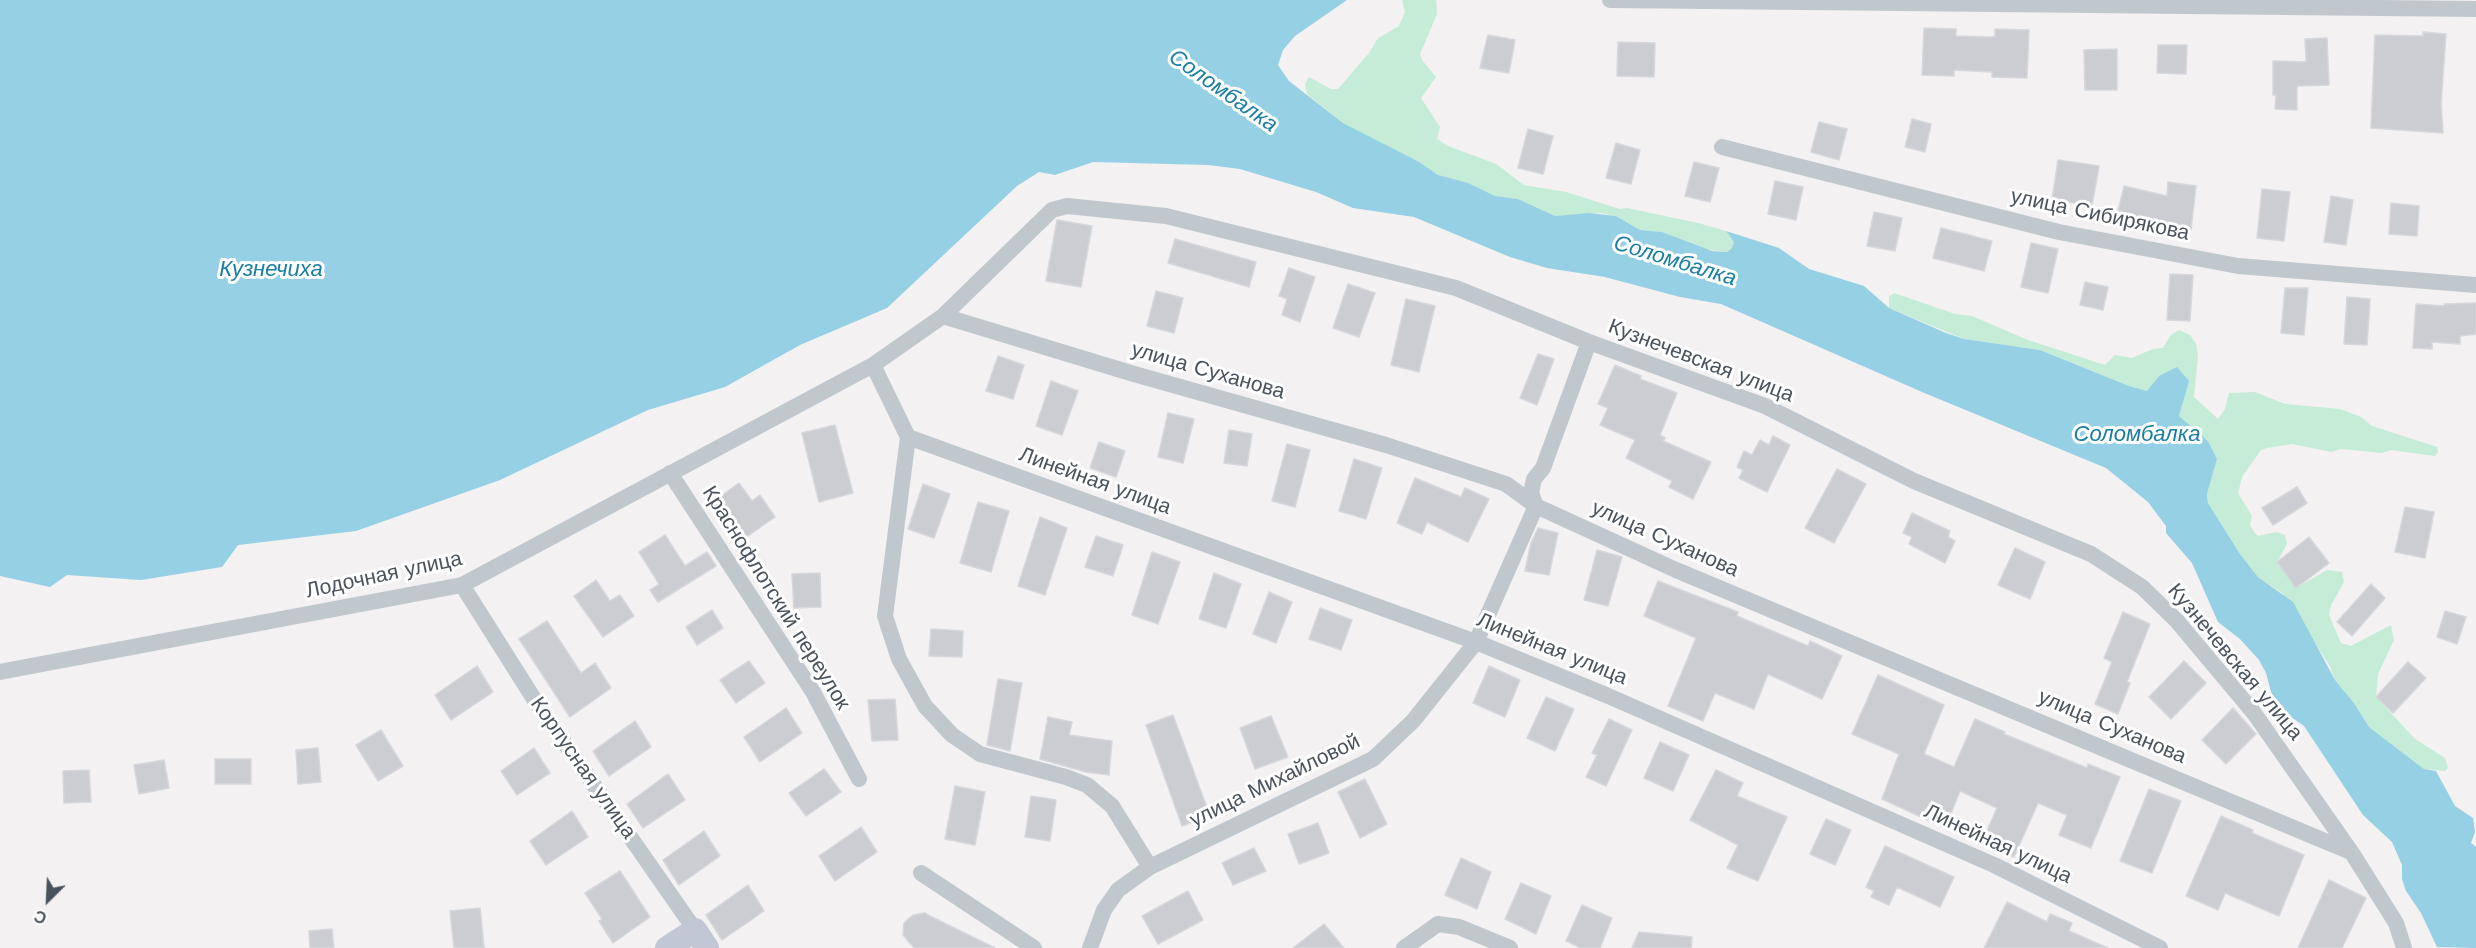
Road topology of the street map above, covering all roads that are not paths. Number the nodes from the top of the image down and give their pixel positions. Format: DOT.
graph roads {
  1 [pos="1610,0"];
  2 [pos="2476,9"];
  3 [pos="1722,147"];
  4 [pos="2476,285"];
  5 [pos="943,316"];
  6 [pos="1589,342"];
  7 [pos="873,365"];
  8 [pos="908,437"];
  9 [pos="670,473"];
  10 [pos="1536,506"];
  11 [pos="462,585"];
  12 [pos="1476,642"];
  13 [pos="0,672"];
  14 [pos="859,779"];
  15 [pos="2352,852"];
  16 [pos="1150,867"];
  17 [pos="921,873"];
  18 [pos="701,939"];
  19 [pos="667,948"];
  20 [pos="1034,948"];
  21 [pos="1090,948"];
  22 [pos="1404,948"];
  23 [pos="1510,948"];
  24 [pos="2160,948"];
  25 [pos="2404,948"];
  1 -- 2 [label="street"];
  3 -- 4 [label="street, улица Сибирякова"];
  5 -- 6 [label="street, Кузнечевская улица"];
  5 -- 7 [label="street, Кузнечевская улица"];
  5 -- 10 [label="street, улица Суханова"];
  6 -- 10 [label="street, улица Михайловой"];
  6 -- 15 [label="street, Кузнечевская улица"];
  7 -- 8 [label="street"];
  7 -- 9 [label="street, Лодочная улица"];
  8 -- 12 [label="street, Линейная улица"];
  8 -- 16 [label="street"];
  9 -- 11 [label="street, Лодочная улица"];
  9 -- 14 [label="street, Краснофлотский переулок"];
  10 -- 12 [label="street, улица Михайловой"];
  10 -- 15 [label="street, улица Суханова"];
  11 -- 13 [label="street, Лодочная улица"];
  11 -- 18 [label="street, Корпусная улица"];
  12 -- 16 [label="street, улица Михайловой"];
  12 -- 24 [label="street, Линейная улица"];
  15 -- 25 [label="street, Кузнечевская улица"];
  16 -- 21 [label="street, улица Михайловой"];
  17 -- 20 [label="street"];
  18 -- 19 [label="street"];
  22 -- 23 [label="street"];
}
